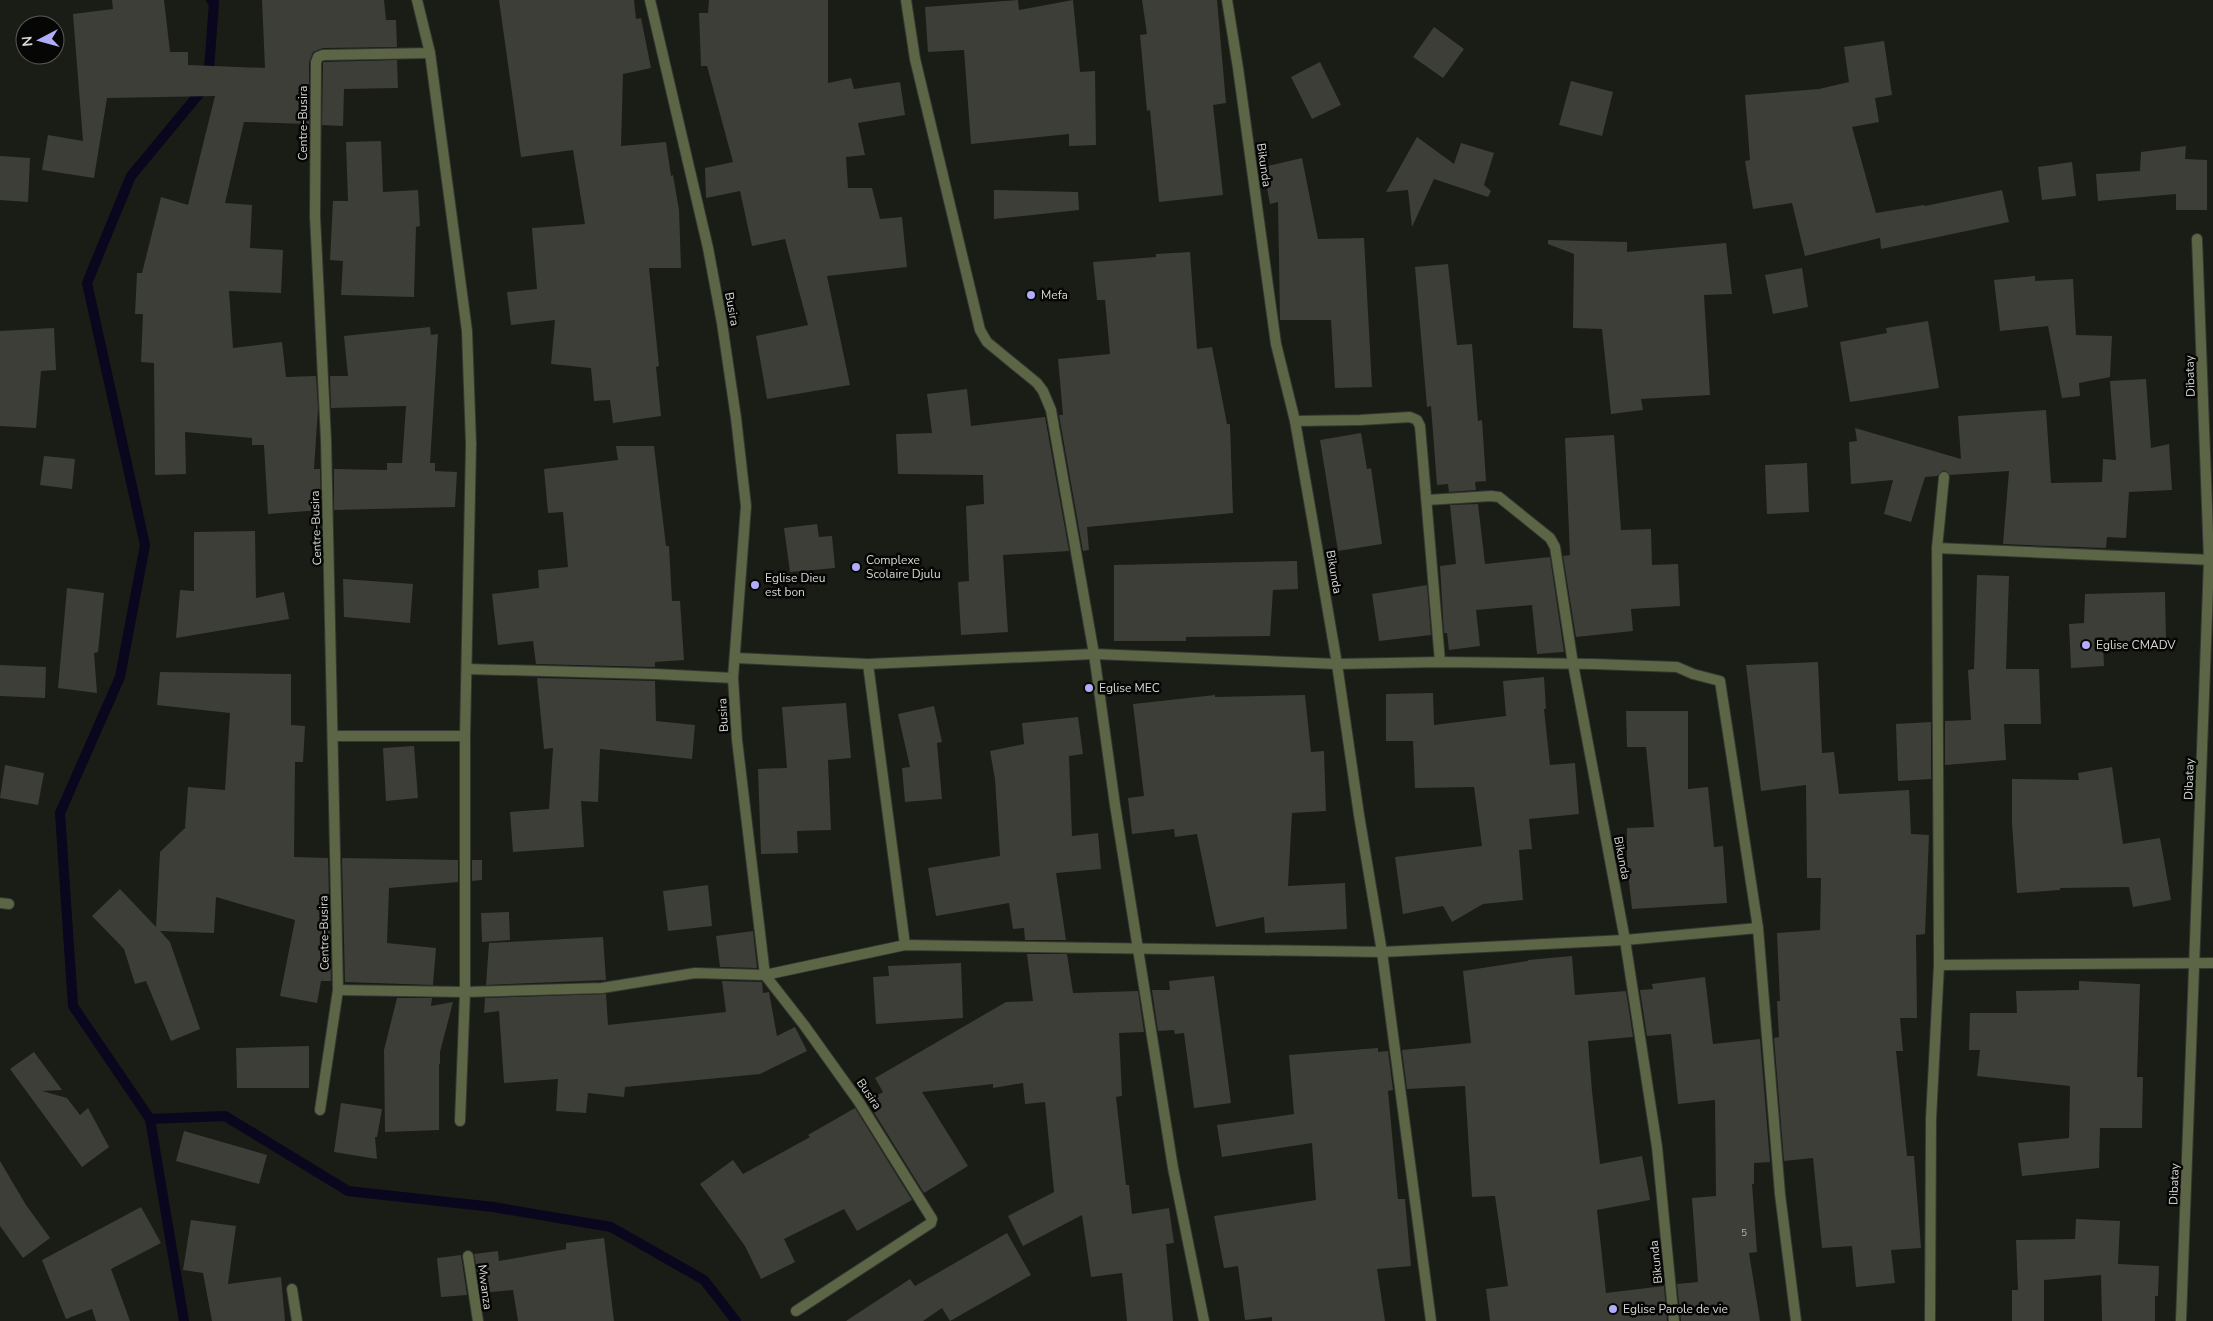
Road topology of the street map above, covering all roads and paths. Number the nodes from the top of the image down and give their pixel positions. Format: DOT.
graph roads {
  1 [pos="417,0"];
  2 [pos="650,0"];
  3 [pos="906,0"];
  4 [pos="1227,0"];
  5 [pos="430,53"];
  6 [pos="2197,239"];
  7 [pos="1295,421"];
  8 [pos="1944,477"];
  9 [pos="1427,500"];
  10 [pos="1937,548"];
  11 [pos="2211,560"];
  12 [pos="1094,654"];
  13 [pos="736,658"];
  14 [pos="1440,662"];
  15 [pos="868,664"];
  16 [pos="1337,664"];
  17 [pos="1573,664"];
  18 [pos="467,669"];
  19 [pos="734,678"];
  20 [pos="333,736"];
  21 [pos="466,736"];
  22 [pos="1758,928"];
  23 [pos="1625,940"];
  24 [pos="905,945"];
  25 [pos="1138,947"];
  26 [pos="1382,952"];
  27 [pos="2195,963"];
  28 [pos="2213,963"];
  29 [pos="1939,965"];
  30 [pos="765,975"];
  31 [pos="338,990"];
  32 [pos="465,992"];
  33 [pos="320,1110"];
  34 [pos="460,1121"];
  35 [pos="468,1256"];
  36 [pos="292,1289"];
  37 [pos="796,1311"];
  38 [pos="297,1321"];
  39 [pos="478,1321"];
  40 [pos="1204,1321"];
  41 [pos="1431,1321"];
  42 [pos="1674,1321"];
  43 [pos="1796,1321"];
  44 [pos="1930,1321"];
  45 [pos="2181,1321"];
  1 -- 5 [label="street"];
  2 -- 13 [label="street, Busira"];
  3 -- 12 [label="street"];
  4 -- 7 [label="street, Bikunda"];
  5 -- 18 [label="street"];
  5 -- 20 [label="street, Centre-Busira"];
  6 -- 11 [label="street, Dibatay"];
  7 -- 9 [label="street"];
  7 -- 16 [label="street, Bikunda"];
  8 -- 10 [label="street"];
  9 -- 14 [label="street"];
  9 -- 17 [label="street, Bikunda"];
  10 -- 11 [label="street"];
  10 -- 29 [label="street"];
  11 -- 27 [label="street, Dibatay"];
  12 -- 15 [label="street"];
  12 -- 16 [label="street"];
  12 -- 25 [label="street"];
  13 -- 15 [label="street"];
  13 -- 19 [label="street, Busira"];
  14 -- 16 [label="street"];
  14 -- 17 [label="street"];
  15 -- 24 [label="street"];
  16 -- 26 [label="street, Bikunda"];
  17 -- 22 [label="street"];
  17 -- 23 [label="street, Bikunda"];
  18 -- 19 [label="street"];
  18 -- 21 [label="street"];
  19 -- 30 [label="street, Busira"];
  20 -- 21 [label="street"];
  20 -- 31 [label="street, Centre-Busira"];
  21 -- 32 [label="street"];
  22 -- 23 [label="street"];
  22 -- 43 [label="street"];
  23 -- 26 [label="street"];
  23 -- 42 [label="street, Bikunda"];
  24 -- 25 [label="street"];
  24 -- 30 [label="street"];
  25 -- 26 [label="street"];
  25 -- 40 [label="street"];
  26 -- 41 [label="street, Bikunda"];
  27 -- 28 [label="street"];
  27 -- 29 [label="street"];
  27 -- 45 [label="street, Dibatay"];
  29 -- 44 [label="street"];
  30 -- 32 [label="street"];
  30 -- 37 [label="street, Busira"];
  31 -- 32 [label="street"];
  31 -- 33 [label="street, Centre-Busira"];
  32 -- 34 [label="street"];
  35 -- 39 [label="street, Mwanza"];
  36 -- 38 [label="street"];
}
